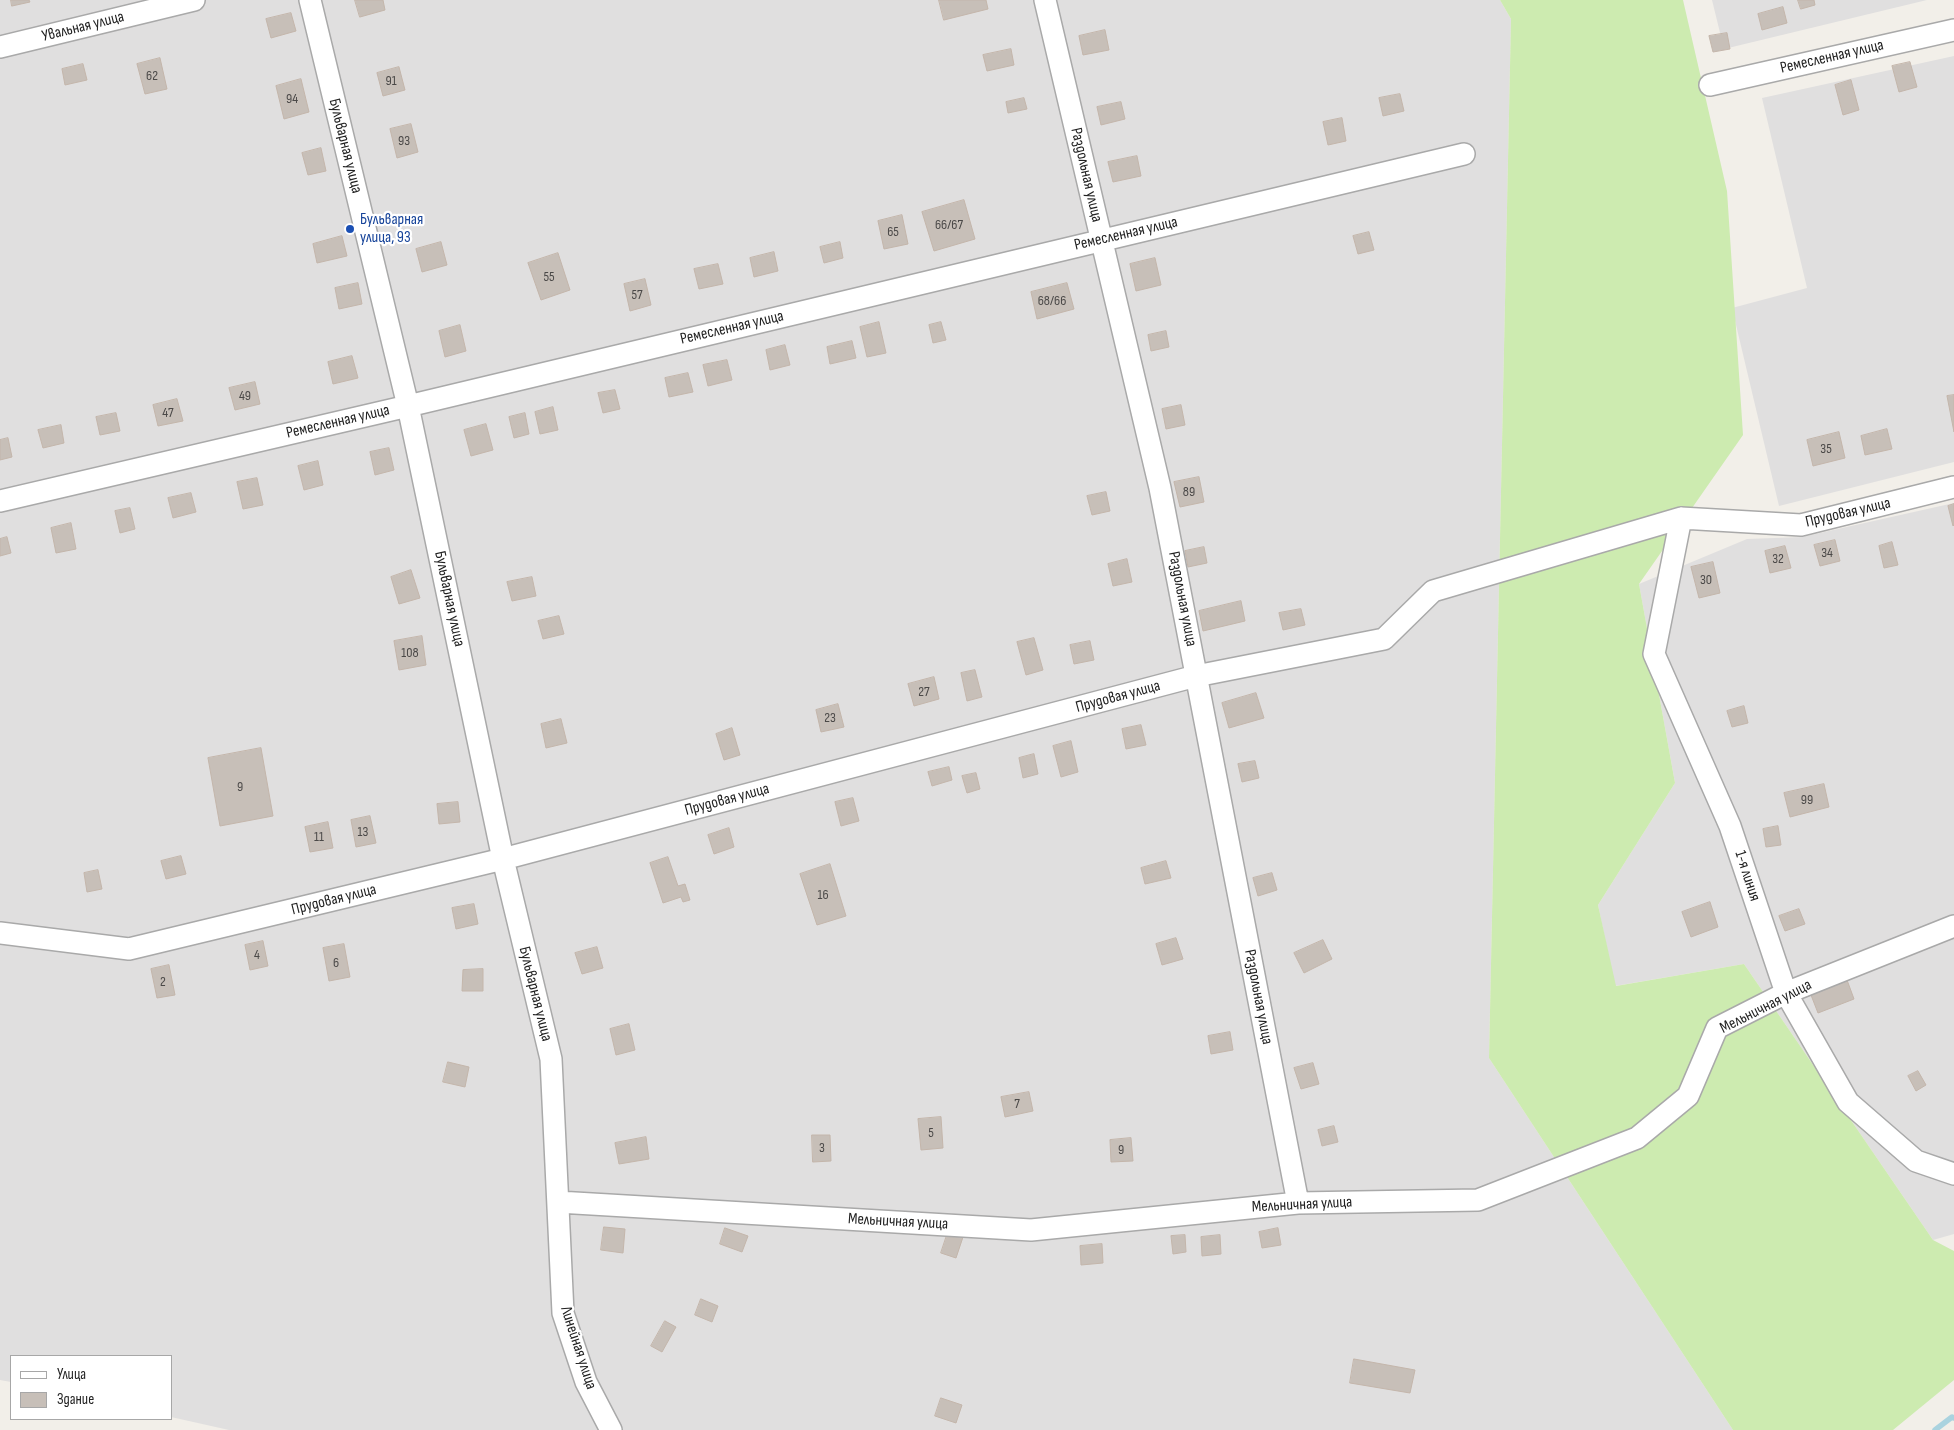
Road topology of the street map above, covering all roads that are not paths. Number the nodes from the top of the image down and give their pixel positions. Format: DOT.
graph roads {
  1 [pos="194,0"];
  2 [pos="310,0"];
  3 [pos="1045,0"];
  4 [pos="1954,30"];
  5 [pos="0,48"];
  6 [pos="1710,85"];
  7 [pos="1464,154"];
  8 [pos="1102,240"];
  9 [pos="408,406"];
  10 [pos="1954,487"];
  11 [pos="0,502"];
  12 [pos="1681,518"];
  13 [pos="1196,676"];
  14 [pos="503,859"];
  15 [pos="1954,926"];
  16 [pos="0,933"];
  17 [pos="1786,993"];
  18 [pos="1954,1174"];
  19 [pos="558,1202"];
  20 [pos="1298,1203"];
  21 [pos="611,1430"];
  1 -- 5 [label="street, Увальная улица"];
  2 -- 9 [label="street, Бульварная улица"];
  3 -- 8 [label="street, Раздольная улица"];
  4 -- 6 [label="street, Ремесленная улица"];
  7 -- 8 [label="street, Ремесленная улица"];
  8 -- 9 [label="street, Ремесленная улица"];
  8 -- 13 [label="street, Раздольная улица"];
  9 -- 11 [label="street, Ремесленная улица"];
  9 -- 14 [label="street, Бульварная улица"];
  10 -- 12 [label="street, Прудовая улица"];
  12 -- 13 [label="street, Прудовая улица"];
  12 -- 17 [label="street, 1-я линия"];
  13 -- 14 [label="street, Прудовая улица"];
  13 -- 20 [label="street, Раздольная улица"];
  14 -- 16 [label="street, Прудовая улица"];
  14 -- 19 [label="street, Бульварная улица"];
  15 -- 17 [label="street, Мельничная улица"];
  17 -- 18 [label="street, 1-я линия"];
  17 -- 20 [label="street, Мельничная улица"];
  19 -- 20 [label="street, Мельничная улица"];
  19 -- 21 [label="street, Линейная улица"];
}
